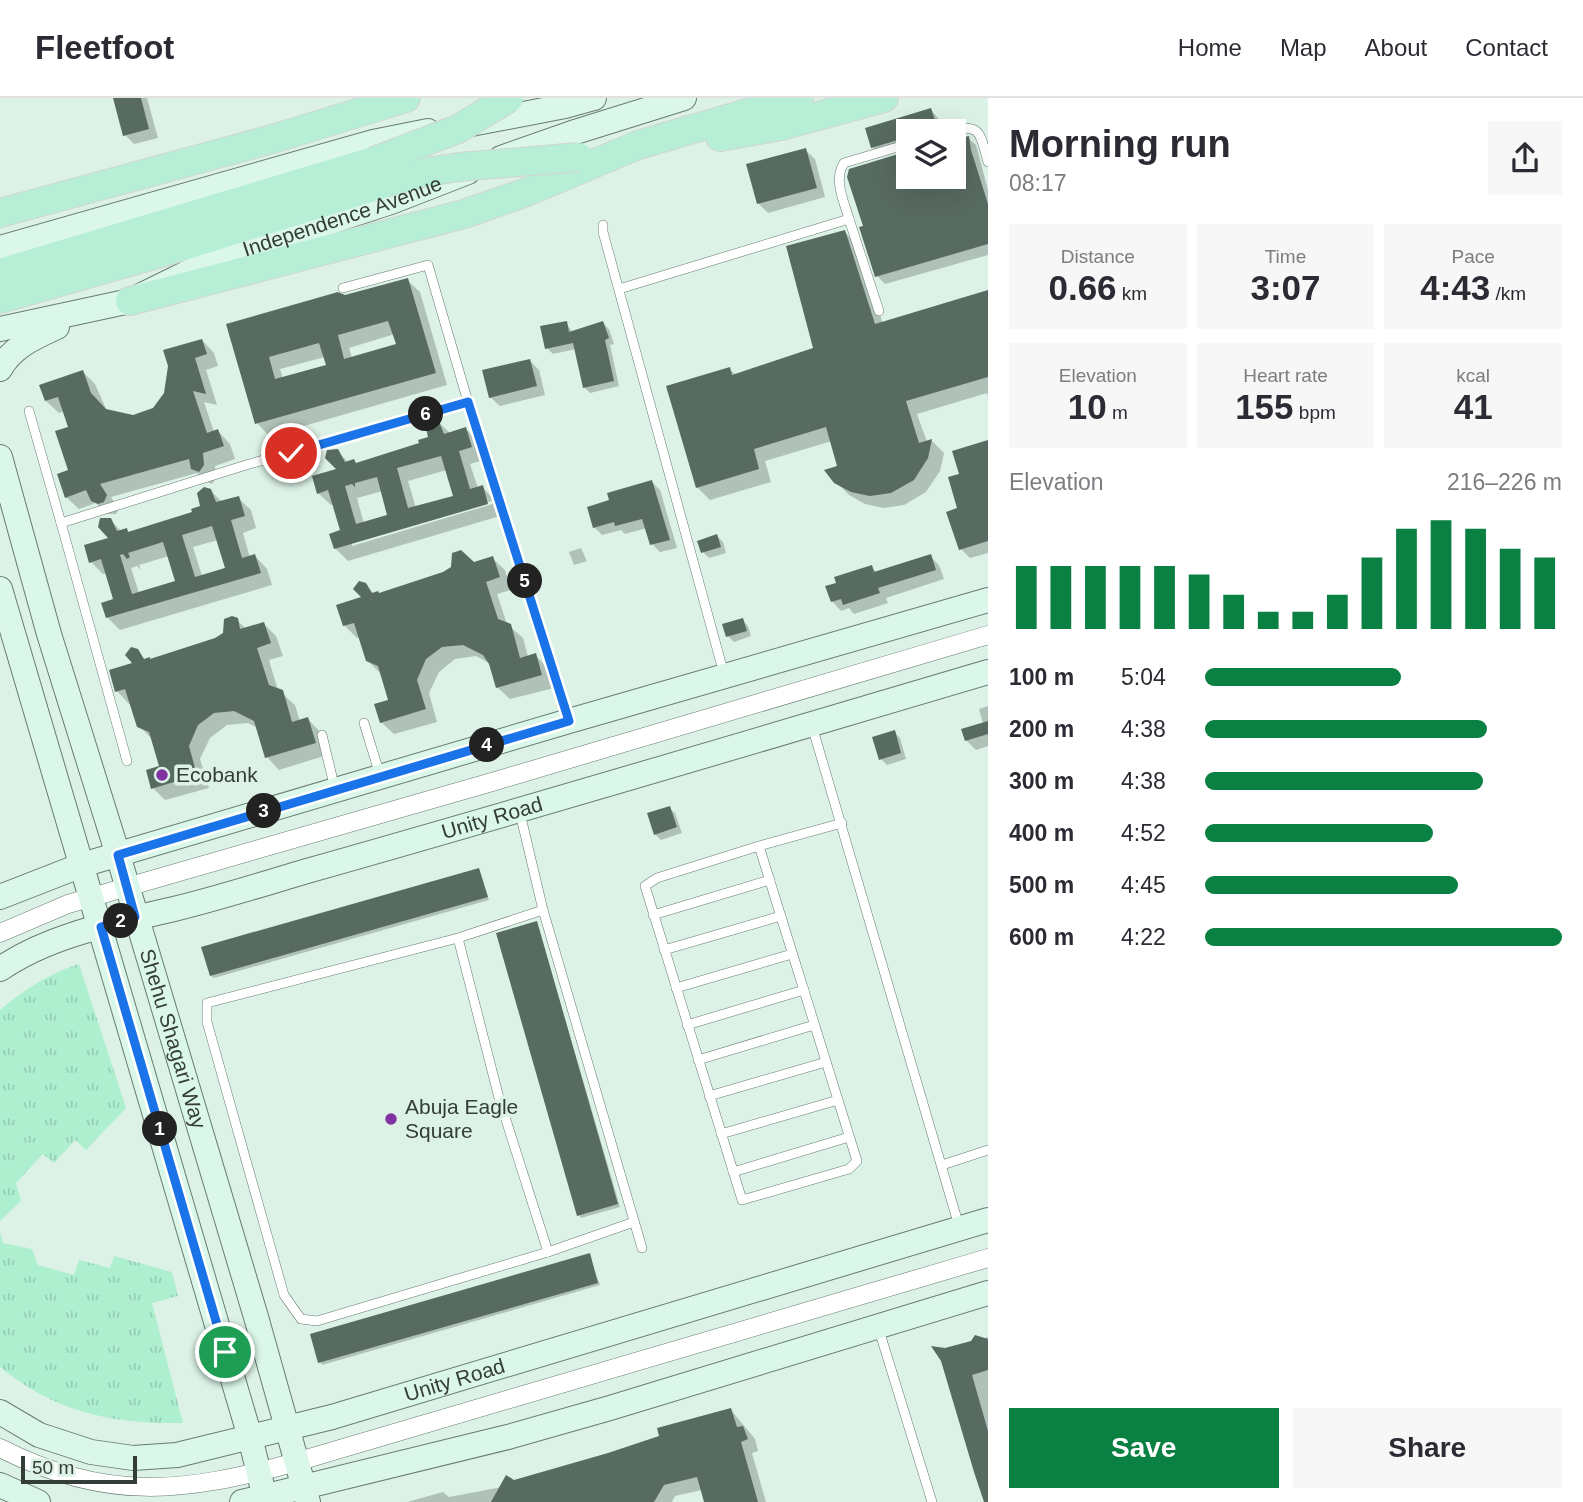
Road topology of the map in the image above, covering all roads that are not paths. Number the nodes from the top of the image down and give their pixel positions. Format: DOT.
graph roads {
  1 [pos="407,98"];
  2 [pos="509,98"];
  3 [pos="594,98"];
  4 [pos="684,98"];
  5 [pos="799,98"];
  6 [pos="884,98"];
  7 [pos="966,126"];
  8 [pos="638,145"];
  9 [pos="896,148"];
  10 [pos="580,162"];
  11 [pos="988,162"];
  12 [pos="380,172"];
  13 [pos="0,213"];
  14 [pos="849,219"];
  15 [pos="603,225"];
  16 [pos="0,248"];
  17 [pos="0,273"];
  18 [pos="343,288"];
  19 [pos="619,289"];
  20 [pos="0,299"];
  21 [pos="130,301"];
  22 [pos="95,310"];
  23 [pos="879,311"];
  24 [pos="0,328"];
  25 [pos="0,369"];
  26 [pos="468,402"];
  27 [pos="29,411"];
  28 [pos="0,457"];
  29 [pos="61,523"];
  30 [pos="0,589"];
  31 [pos="988,600"];
  32 [pos="988,635"];
  33 [pos="988,671"];
  34 [pos="724,676"];
  35 [pos="569,721"];
  36 [pos="364,723"];
  37 [pos="811,724"];
  38 [pos="322,735"];
  39 [pos="127,761"];
  40 [pos="381,777"];
  41 [pos="335,790"];
  42 [pos="519,811"];
  43 [pos="842,822"];
  44 [pos="759,846"];
  45 [pos="118,855"];
  46 [pos="82,865"];
  47 [pos="770,880"];
  48 [pos="127,888"];
  49 [pos="0,897"];
  50 [pos="92,897"];
  51 [pos="543,910"];
  52 [pos="653,915"];
  53 [pos="780,916"];
  54 [pos="135,917"];
  55 [pos="101,927"];
  56 [pos="0,933"];
  57 [pos="458,938"];
  58 [pos="664,950"];
  59 [pos="792,954"];
  60 [pos="0,969"];
  61 [pos="676,988"];
  62 [pos="804,990"];
  63 [pos="687,1025"];
  64 [pos="814,1025"];
  65 [pos="698,1060"];
  66 [pos="826,1062"];
  67 [pos="709,1096"];
  68 [pos="838,1100"];
  69 [pos="721,1134"];
  70 [pos="849,1137"];
  71 [pos="988,1150"];
  72 [pos="942,1165"];
  73 [pos="733,1171"];
  74 [pos="988,1220"];
  75 [pos="634,1222"];
  76 [pos="960,1228"];
  77 [pos="642,1248"];
  78 [pos="548,1252"];
  79 [pos="988,1258"];
  80 [pos="988,1293"];
  81 [pos="878,1326"];
  82 [pos="0,1412"];
  83 [pos="287,1429"];
  84 [pos="250,1437"];
  85 [pos="0,1448"];
  86 [pos="296,1462"];
  87 [pos="259,1473"];
  88 [pos="0,1485"];
  89 [pos="306,1495"];
  90 [pos="258,1500"];
  91 [pos="38,1502"];
  92 [pos="932,1502"];
  1 -- 13 [label="main road"];
  2 -- 12 [label="main road, Independence Avenue, bridge"];
  3 -- 16 [label="street"];
  4 -- 21 [label="street, Independence Avenue"];
  5 -- 8 [label="main road"];
  6 -- 8 [label="main road"];
  7 -- 11 [label="lane"];
  8 -- 10 [label="main road"];
  9 -- 14 [label="lane"];
  10 -- 12 [label="main road, bridge"];
  10 -- 21 [label="main road"];
  12 -- 17 [label="main road, Independence Avenue"];
  12 -- 20 [label="main road, Independence Avenue"];
  14 -- 19 [label="lane"];
  14 -- 23 [label="lane"];
  15 -- 19 [label="lane"];
  18 -- 26 [label="lane"];
  19 -- 34 [label="lane"];
  21 -- 22 [label="street, Independence Avenue"];
  22 -- 24 [label="street, Independence Avenue"];
  22 -- 25 [label="street"];
  26 -- 29 [label="lane"];
  26 -- 35 [label="lane"];
  27 -- 29 [label="lane"];
  28 -- 45 [label="street, Shehu Shagari Way"];
  29 -- 39 [label="lane"];
  30 -- 46 [label="street, Shehu Shagari Way"];
  31 -- 34 [label="street"];
  32 -- 48 [label="street, Unity Road"];
  33 -- 37 [label="street, Unity Road"];
  34 -- 35 [label="street"];
  35 -- 40 [label="street"];
  36 -- 40 [label="lane"];
  37 -- 42 [label="street, Unity Road"];
  37 -- 43 [label="lane"];
  38 -- 41 [label="lane"];
  40 -- 41 [label="street"];
  41 -- 45 [label="street"];
  42 -- 51 [label="lane"];
  42 -- 54 [label="street, Unity Road"];
  43 -- 44 [label="lane"];
  43 -- 72 [label="lane"];
  44 -- 47 [label="lane"];
  44 -- 52 [label="lane"];
  45 -- 46 [label="street"];
  45 -- 48 [label="street, Shehu Shagari Way"];
  46 -- 49 [label="street"];
  46 -- 50 [label="street, Shehu Shagari Way"];
  47 -- 52 [label="lane"];
  47 -- 53 [label="lane"];
  48 -- 50 [label="street, Unity Road"];
  48 -- 54 [label="street, Shehu Shagari Way"];
  50 -- 55 [label="street, Shehu Shagari Way"];
  50 -- 56 [label="street, Unity Road"];
  51 -- 57 [label="lane"];
  51 -- 75 [label="lane"];
  52 -- 58 [label="lane"];
  53 -- 58 [label="lane"];
  53 -- 59 [label="lane"];
  54 -- 55 [label="street, Unity Road"];
  54 -- 83 [label="street, Shehu Shagari Way"];
  55 -- 60 [label="street, Unity Road"];
  55 -- 84 [label="street, Shehu Shagari Way"];
  57 -- 78 [label="lane"];
  57 -- 78 [label="lane"];
  58 -- 61 [label="lane"];
  59 -- 61 [label="lane"];
  59 -- 62 [label="lane"];
  61 -- 63 [label="lane"];
  62 -- 63 [label="lane"];
  62 -- 64 [label="lane"];
  63 -- 65 [label="lane"];
  64 -- 65 [label="lane"];
  64 -- 66 [label="lane"];
  65 -- 67 [label="lane"];
  66 -- 67 [label="lane"];
  66 -- 68 [label="lane"];
  67 -- 69 [label="lane"];
  68 -- 69 [label="lane"];
  68 -- 70 [label="lane"];
  69 -- 73 [label="lane"];
  70 -- 73 [label="lane"];
  70 -- 73 [label="lane"];
  71 -- 72 [label="lane"];
  72 -- 76 [label="lane"];
  74 -- 76 [label="street, Unity Road"];
  75 -- 77 [label="lane"];
  75 -- 78 [label="lane"];
  76 -- 83 [label="street, Unity Road"];
  79 -- 86 [label="street, Unity Road"];
  80 -- 81 [label="street"];
  81 -- 89 [label="street"];
  81 -- 92 [label="lane"];
  82 -- 84 [label="street, Unity Road"];
  83 -- 84 [label="street, Unity Road"];
  83 -- 86 [label="street, Shehu Shagari Way"];
  84 -- 87 [label="street, Shehu Shagari Way"];
  85 -- 87 [label="street, Unity Road"];
  86 -- 87 [label="street, Unity Road"];
  86 -- 89 [label="street, Shehu Shagari Way"];
  87 -- 90 [label="street, Shehu Shagari Way"];
  88 -- 91 [label="street"];
  89 -- 90 [label="street"];
}
